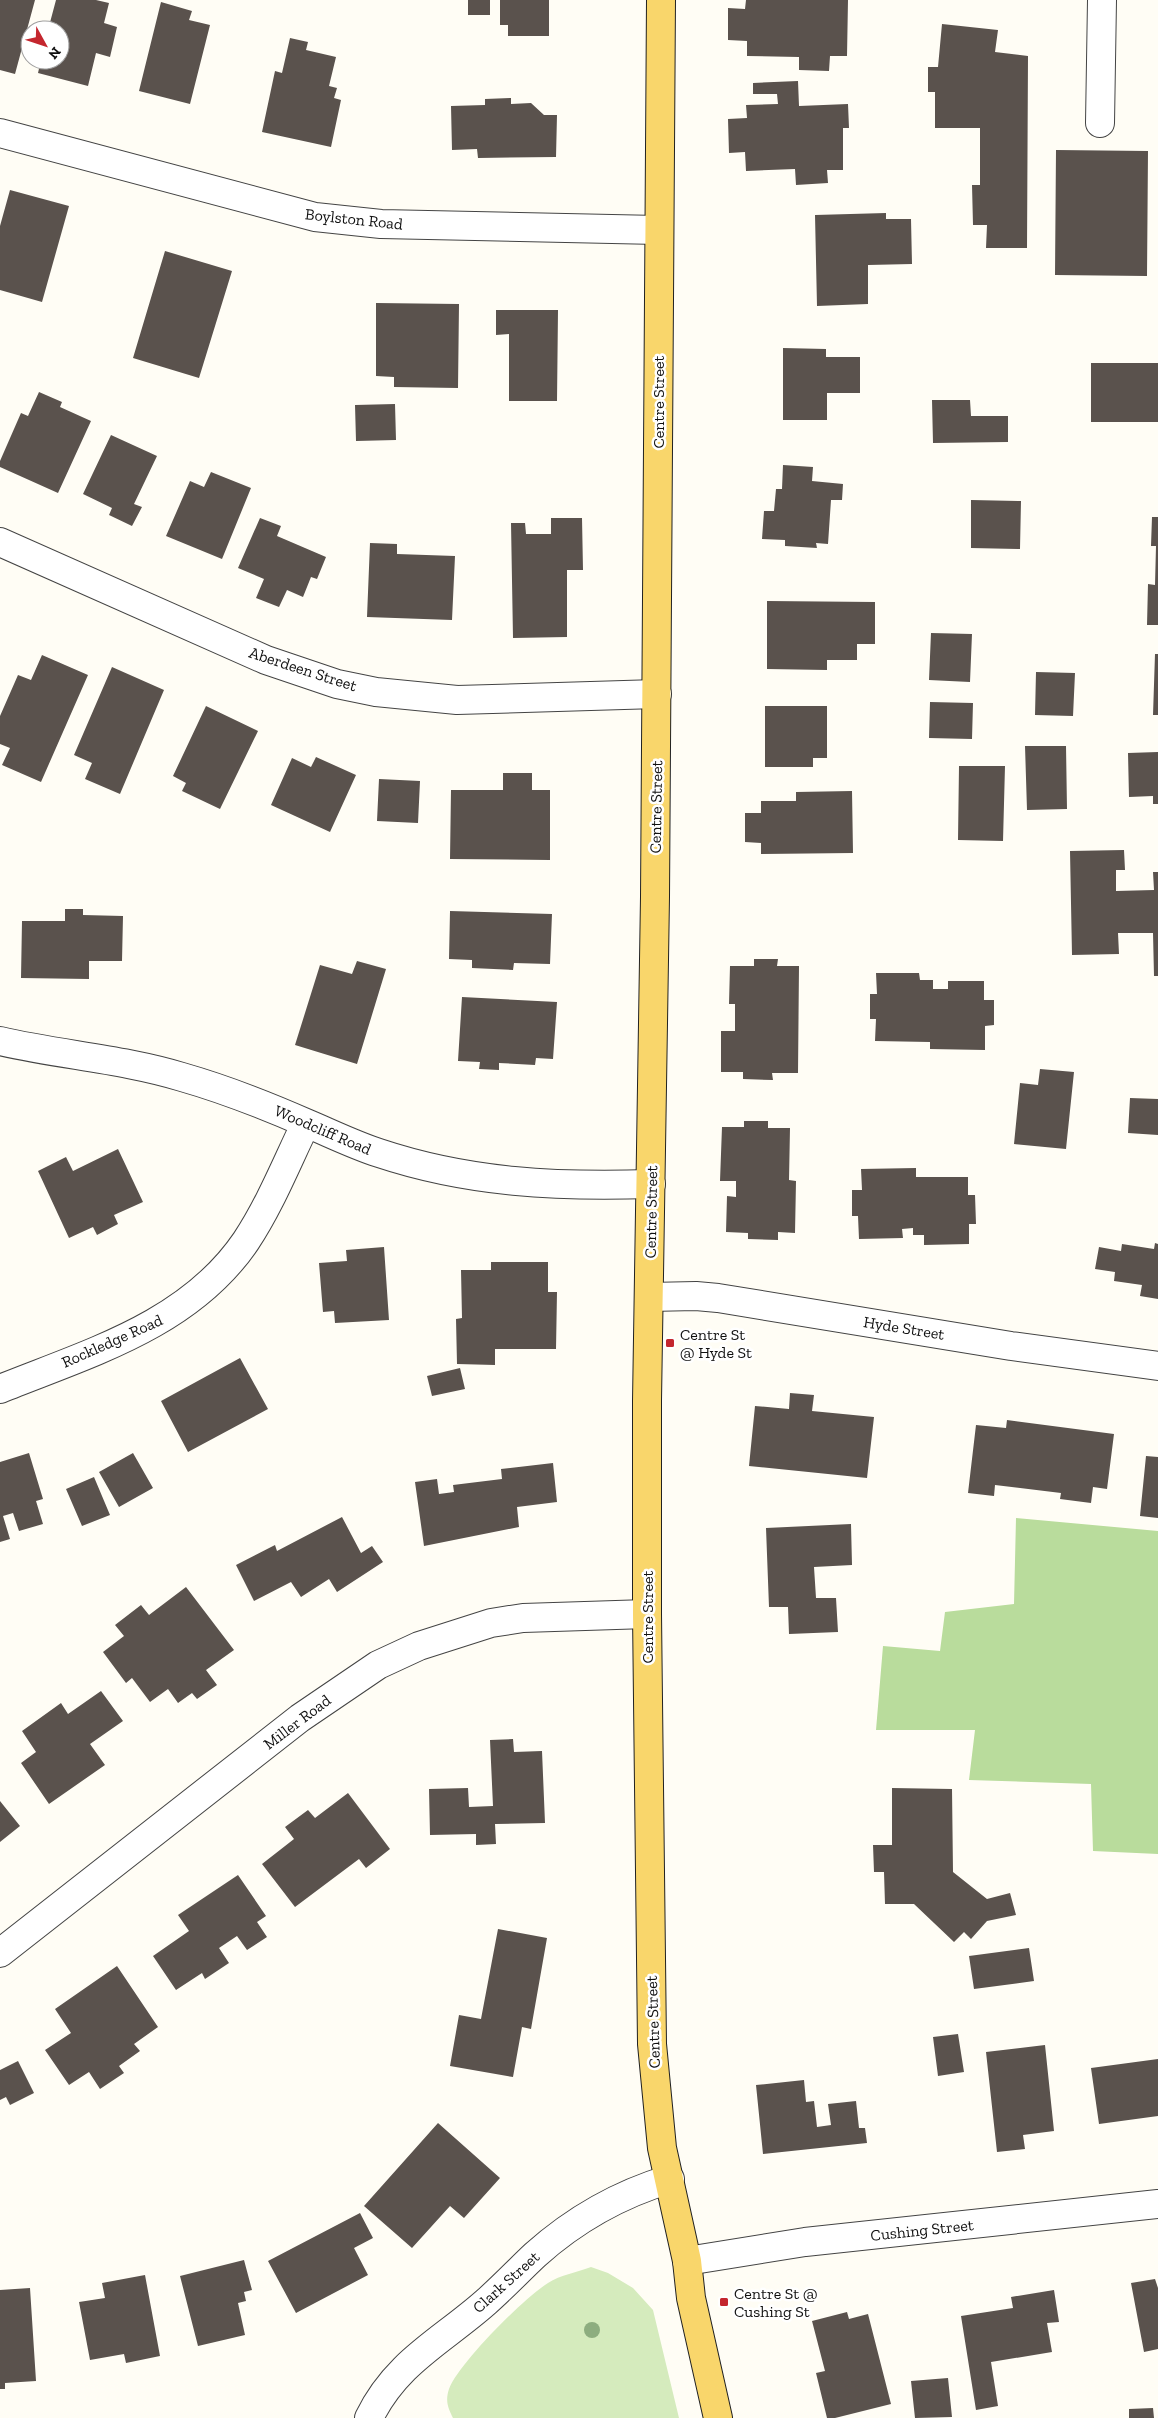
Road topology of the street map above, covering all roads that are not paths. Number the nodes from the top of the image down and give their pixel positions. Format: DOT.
graph roads {
  1 [pos="661,0"];
  2 [pos="1102,0"];
  3 [pos="1100,123"];
  4 [pos="0,133"];
  5 [pos="658,230"];
  6 [pos="0,542"];
  7 [pos="658,694"];
  8 [pos="0,1041"];
  9 [pos="306,1123"];
  10 [pos="652,1184"];
  11 [pos="649,1297"];
  12 [pos="1158,1366"];
  13 [pos="0,1389"];
  14 [pos="647,1614"];
  15 [pos="0,1953"];
  16 [pos="670,2179"];
  17 [pos="1158,2204"];
  18 [pos="686,2261"];
  19 [pos="369,2418"];
  20 [pos="718,2418"];
  1 -- 5 [label="main road, Centre Street"];
  2 -- 3 [label="street"];
  4 -- 5 [label="street, Boylston Road"];
  5 -- 7 [label="main road, Centre Street"];
  6 -- 7 [label="street, Aberdeen Street"];
  7 -- 10 [label="main road, Centre Street"];
  8 -- 9 [label="street, Woodcliff Road"];
  9 -- 10 [label="street, Woodcliff Road"];
  9 -- 13 [label="street, Rockledge Road"];
  10 -- 11 [label="main road, Centre Street"];
  11 -- 12 [label="street, Hyde Street"];
  11 -- 14 [label="main road, Centre Street"];
  14 -- 15 [label="street, Miller Road"];
  14 -- 16 [label="main road, Centre Street"];
  16 -- 18 [label="main road, Centre Street"];
  16 -- 19 [label="street, Clark Street"];
  17 -- 18 [label="street, Cushing Street"];
  18 -- 20 [label="main road, Centre Street"];
}
